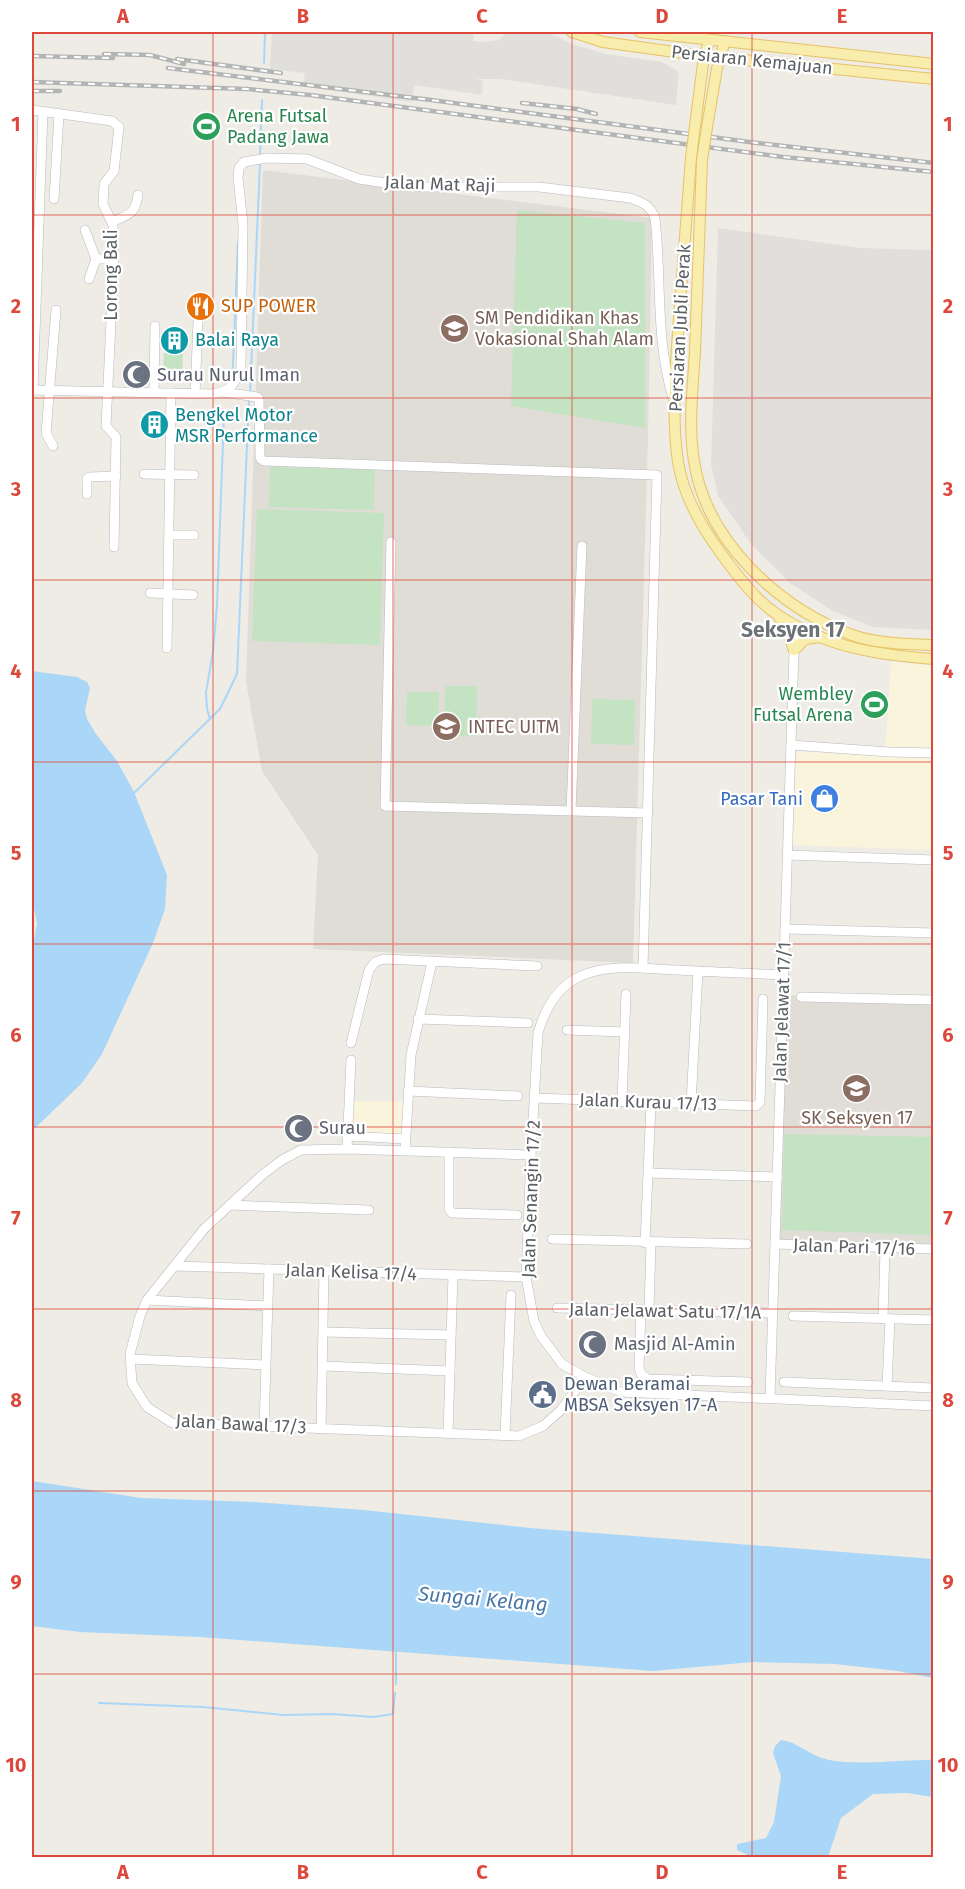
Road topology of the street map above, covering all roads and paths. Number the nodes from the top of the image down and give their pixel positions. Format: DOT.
graph roads {
  1 [pos="572,32"];
  2 [pos="640,32"];
  3 [pos="723,35"];
  4 [pos="711,40"];
  5 [pos="704,56"];
  6 [pos="720,57"];
  7 [pos="933,64"];
  8 [pos="933,79"];
  9 [pos="32,110"];
  10 [pos="43,112"];
  11 [pos="59,114"];
  12 [pos="697,159"];
  13 [pos="138,195"];
  14 [pos="54,199"];
  15 [pos="112,222"];
  16 [pos="85,230"];
  17 [pos="96,259"];
  18 [pos="114,259"];
  19 [pos="89,279"];
  20 [pos="56,310"];
  21 [pos="198,321"];
  22 [pos="155,326"];
  23 [pos="660,339"];
  24 [pos="677,346"];
  25 [pos="32,390"];
  26 [pos="49,390"];
  27 [pos="109,392"];
  28 [pos="222,392"];
  29 [pos="154,393"];
  30 [pos="171,393"];
  31 [pos="195,394"];
  32 [pos="692,403"];
  33 [pos="675,406"];
  34 [pos="676,426"];
  35 [pos="53,446"];
  36 [pos="144,474"];
  37 [pos="170,474"];
  38 [pos="194,475"];
  39 [pos="116,476"];
  40 [pos="87,494"];
  41 [pos="169,535"];
  42 [pos="194,535"];
  43 [pos="391,542"];
  44 [pos="582,546"];
  45 [pos="114,548"];
  46 [pos="150,593"];
  47 [pos="168,594"];
  48 [pos="193,595"];
  49 [pos="791,604"];
  50 [pos="778,615"];
  51 [pos="798,627"];
  52 [pos="821,637"];
  53 [pos="933,645"];
  54 [pos="166,648"];
  55 [pos="794,650"];
  56 [pos="933,659"];
  57 [pos="791,745"];
  58 [pos="933,753"];
  59 [pos="571,810"];
  60 [pos="648,813"];
  61 [pos="787,855"];
  62 [pos="933,860"];
  63 [pos="785,929"];
  64 [pos="933,933"];
  65 [pos="432,962"];
  66 [pos="537,966"];
  67 [pos="643,968"];
  68 [pos="698,971"];
  69 [pos="783,975"];
  70 [pos="626,994"];
  71 [pos="801,997"];
  72 [pos="763,999"];
  73 [pos="933,1000"];
  74 [pos="418,1019"];
  75 [pos="528,1023"];
  76 [pos="567,1030"];
  77 [pos="625,1032"];
  78 [pos="351,1043"];
  79 [pos="351,1060"];
  80 [pos="408,1090"];
  81 [pos="518,1096"];
  82 [pos="535,1098"];
  83 [pos="622,1102"];
  84 [pos="651,1103"];
  85 [pos="691,1104"];
  86 [pos="348,1136"];
  87 [pos="405,1139"];
  88 [pos="347,1149"];
  89 [pos="405,1151"];
  90 [pos="449,1152"];
  91 [pos="531,1155"];
  92 [pos="649,1173"];
  93 [pos="777,1177"];
  94 [pos="229,1205"];
  95 [pos="369,1210"];
  96 [pos="517,1215"];
  97 [pos="552,1239"];
  98 [pos="648,1243"];
  99 [pos="747,1244"];
  100 [pos="775,1244"];
  101 [pos="885,1248"];
  102 [pos="933,1250"];
  103 [pos="175,1266"];
  104 [pos="269,1269"];
  105 [pos="324,1271"];
  106 [pos="453,1275"];
  107 [pos="526,1277"];
  108 [pos="511,1295"];
  109 [pos="147,1300"];
  110 [pos="267,1306"];
  111 [pos="557,1308"];
  112 [pos="645,1310"];
  113 [pos="772,1313"];
  114 [pos="793,1316"];
  115 [pos="886,1319"];
  116 [pos="933,1320"];
  117 [pos="324,1332"];
  118 [pos="451,1335"];
  119 [pos="131,1359"];
  120 [pos="265,1365"];
  121 [pos="323,1366"];
  122 [pos="450,1371"];
  123 [pos="585,1377"];
  124 [pos="748,1382"];
  125 [pos="784,1382"];
  126 [pos="887,1386"];
  127 [pos="933,1388"];
  128 [pos="770,1398"];
  129 [pos="933,1406"];
  130 [pos="264,1426"];
  131 [pos="321,1429"];
  132 [pos="448,1433"];
  133 [pos="505,1435"];
  1 -- 5 [label="main road, Persiaran Kemajuan"];
  2 -- 4 [label="main road, Persiaran Kemajuan"];
  3 -- 4 [label="main road, Persiaran Kemajuan"];
  3 -- 6 [label="main road, Persiaran Jubli Perak"];
  3 -- 7 [label="main road, Persiaran Kemajuan"];
  4 -- 5 [label="main road, Persiaran Jubli Perak"];
  5 -- 6 [label="main road, Persiaran Kemajuan"];
  5 -- 12 [label="main road, Persiaran Jubli Perak, bridge"];
  6 -- 8 [label="main road, Persiaran Kemajuan"];
  6 -- 12 [label="main road, Persiaran Jubli Perak, bridge"];
  9 -- 10 [label="street"];
  10 -- 11 [label="street"];
  10 -- 25 [label="street"];
  11 -- 14 [label="street"];
  11 -- 15 [label="street, Lorong Bali"];
  12 -- 24 [label="main road, Persiaran Jubli Perak"];
  12 -- 32 [label="main road, Persiaran Jubli Perak"];
  13 -- 15 [label="street"];
  15 -- 18 [label="street, Lorong Bali"];
  16 -- 17 [label="street"];
  17 -- 18 [label="street"];
  17 -- 19 [label="street"];
  18 -- 27 [label="street, Lorong Bali"];
  20 -- 26 [label="street"];
  21 -- 31 [label="street"];
  22 -- 29 [label="street"];
  23 -- 24 [label="street"];
  23 -- 28 [label="street, Jalan Mat Raji"];
  23 -- 33 [label="street, Jalan Mat Raji"];
  24 -- 33 [label="main road, Persiaran Jubli Perak"];
  25 -- 26 [label="street"];
  26 -- 27 [label="street"];
  26 -- 35 [label="street"];
  27 -- 29 [label="street"];
  27 -- 39 [label="street, Lorong Bali"];
  28 -- 31 [label="street"];
  28 -- 60 [label="street"];
  29 -- 30 [label="street"];
  30 -- 31 [label="street"];
  30 -- 37 [label="street"];
  32 -- 34 [label="main road"];
  32 -- 49 [label="main road, Persiaran Jubli Perak"];
  33 -- 34 [label="main road, Persiaran Jubli Perak"];
  34 -- 50 [label="main road, Persiaran Jubli Perak"];
  36 -- 37 [label="street"];
  37 -- 38 [label="street"];
  37 -- 41 [label="street"];
  39 -- 40 [label="street"];
  39 -- 45 [label="street, Lorong Bali"];
  41 -- 42 [label="street"];
  41 -- 47 [label="street"];
  43 -- 59 [label="street"];
  44 -- 59 [label="street"];
  46 -- 47 [label="street"];
  47 -- 48 [label="street"];
  47 -- 54 [label="street"];
  49 -- 51 [label="main road"];
  49 -- 53 [label="main road, Persiaran Jubli Perak"];
  50 -- 51 [label="main road, Persiaran Jubli Perak"];
  50 -- 55 [label="main road"];
  51 -- 52 [label="main road, Persiaran Jubli Perak"];
  51 -- 55 [label="street, Jalan Jelawat 17/1"];
  52 -- 55 [label="main road"];
  52 -- 56 [label="main road, Persiaran Jubli Perak"];
  55 -- 57 [label="street, Jalan Jelawat 17/1"];
  57 -- 58 [label="street"];
  57 -- 61 [label="street, Jalan Jelawat 17/1"];
  59 -- 60 [label="street"];
  60 -- 67 [label="street"];
  61 -- 62 [label="street"];
  61 -- 63 [label="street, Jalan Jelawat 17/1"];
  63 -- 64 [label="street"];
  63 -- 69 [label="street, Jalan Jelawat 17/1"];
  65 -- 66 [label="street"];
  65 -- 74 [label="street"];
  65 -- 78 [label="street"];
  67 -- 68 [label="street, Jalan Senangin 17/2"];
  67 -- 82 [label="street, Jalan Senangin 17/2"];
  68 -- 69 [label="street, Jalan Senangin 17/2"];
  68 -- 85 [label="street"];
  69 -- 93 [label="street, Jalan Jelawat 17/1"];
  70 -- 77 [label="street"];
  71 -- 73 [label="street"];
  72 -- 85 [label="street, Jalan Kurau 17/13"];
  74 -- 75 [label="street"];
  74 -- 80 [label="street"];
  76 -- 77 [label="street"];
  77 -- 83 [label="street"];
  79 -- 86 [label="street"];
  80 -- 81 [label="street"];
  80 -- 87 [label="street"];
  82 -- 83 [label="street, Jalan Kurau 17/13"];
  82 -- 91 [label="street, Jalan Senangin 17/2"];
  83 -- 84 [label="street, Jalan Kurau 17/13"];
  84 -- 85 [label="street, Jalan Kurau 17/13"];
  84 -- 92 [label="street"];
  86 -- 87 [label="street"];
  86 -- 88 [label="street"];
  87 -- 89 [label="street"];
  88 -- 89 [label="street, Jalan Bawal 17/3"];
  88 -- 94 [label="street, Jalan Bawal 17/3"];
  89 -- 90 [label="street, Jalan Bawal 17/3"];
  90 -- 91 [label="street, Jalan Bawal 17/3"];
  90 -- 96 [label="street"];
  91 -- 107 [label="street, Jalan Senangin 17/2"];
  92 -- 93 [label="street"];
  92 -- 98 [label="street"];
  93 -- 100 [label="street, Jalan Jelawat 17/1"];
  94 -- 95 [label="street"];
  94 -- 103 [label="street, Jalan Bawal 17/3"];
  97 -- 98 [label="street"];
  98 -- 99 [label="street"];
  98 -- 112 [label="street"];
  100 -- 101 [label="street, Jalan Pari 17/16"];
  100 -- 113 [label="street, Jalan Jelawat 17/1"];
  101 -- 102 [label="street, Jalan Pari 17/16"];
  101 -- 115 [label="street"];
  103 -- 104 [label="street, Jalan Kelisa 17/4"];
  103 -- 109 [label="street, Jalan Bawal 17/3"];
  104 -- 105 [label="street, Jalan Kelisa 17/4"];
  104 -- 110 [label="street"];
  105 -- 106 [label="street, Jalan Kelisa 17/4"];
  105 -- 117 [label="street"];
  106 -- 107 [label="street, Jalan Kelisa 17/4"];
  106 -- 118 [label="street"];
  107 -- 123 [label="street, Jalan Senangin 17/2"];
  108 -- 133 [label="street"];
  109 -- 110 [label="street"];
  109 -- 119 [label="street, Jalan Bawal 17/3"];
  110 -- 120 [label="street"];
  111 -- 112 [label="street, Jalan Jelawat Satu 17/1A"];
  112 -- 113 [label="street, Jalan Jelawat Satu 17/1A"];
  112 -- 124 [label="street"];
  113 -- 128 [label="street, Jalan Jelawat 17/1"];
  114 -- 115 [label="street"];
  115 -- 116 [label="street"];
  115 -- 126 [label="street"];
  117 -- 118 [label="street"];
  117 -- 121 [label="street"];
  118 -- 122 [label="street"];
  119 -- 120 [label="street"];
  119 -- 130 [label="street, Jalan Bawal 17/3"];
  120 -- 130 [label="street"];
  121 -- 122 [label="street"];
  121 -- 131 [label="street"];
  122 -- 132 [label="street"];
  123 -- 128 [label="street, Jalan Senangin 17/2"];
  123 -- 133 [label="street, Jalan Bawal 17/3"];
  125 -- 126 [label="street"];
  126 -- 127 [label="street"];
  128 -- 129 [label="street, Jalan Senangin 17/2"];
  130 -- 131 [label="street, Jalan Bawal 17/3"];
  131 -- 132 [label="street, Jalan Bawal 17/3"];
  132 -- 133 [label="street, Jalan Bawal 17/3"];
}
